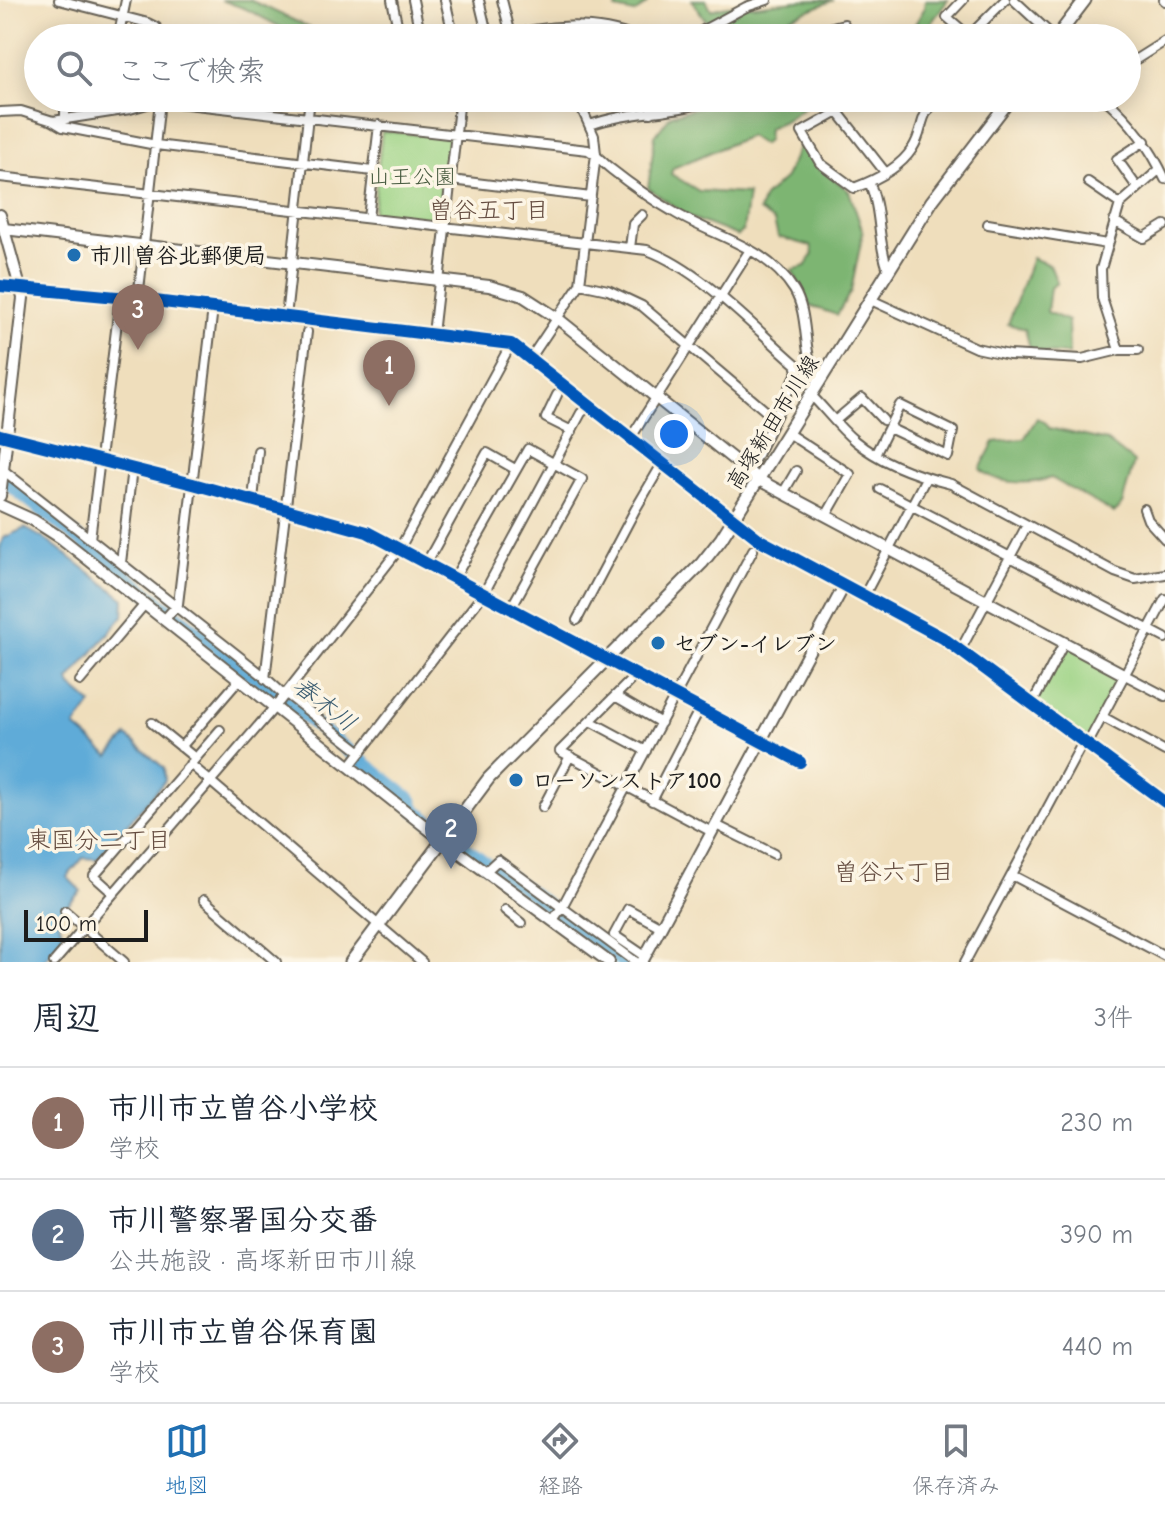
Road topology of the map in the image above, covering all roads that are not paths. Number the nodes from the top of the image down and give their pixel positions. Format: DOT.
graph roads {
  1 [pos="59,0"];
  2 [pos="126,0"];
  3 [pos="392,0"];
  4 [pos="413,0"];
  5 [pos="445,0"];
  6 [pos="479,0"];
  7 [pos="502,0"];
  8 [pos="767,0"];
  9 [pos="963,0"];
  10 [pos="1005,0"];
  11 [pos="1014,0"];
  12 [pos="1085,0"];
  13 [pos="124,15"];
  14 [pos="122,24"];
  15 [pos="148,24"];
  16 [pos="397,24"];
  17 [pos="418,24"];
  18 [pos="451,24"];
  19 [pos="485,24"];
  20 [pos="505,24"];
  21 [pos="715,24"];
  22 [pos="955,24"];
  23 [pos="981,24"];
  24 [pos="1041,24"];
  25 [pos="1067,24"];
  26 [pos="1165,41"];
  27 [pos="1141,56"];
  28 [pos="0,112"];
  29 [pos="24,112"];
  30 [pos="24,112"];
  31 [pos="65,112"];
  32 [pos="110,112"];
  33 [pos="162,112"];
  34 [pos="268,112"];
  35 [pos="309,112"];
  36 [pos="459,112"];
  37 [pos="584,112"];
  38 [pos="658,112"];
  39 [pos="925,112"];
  40 [pos="1000,112"];
  41 [pos="1120,112"];
  42 [pos="651,113"];
  43 [pos="308,117"];
  44 [pos="65,119"];
  45 [pos="53,121"];
  46 [pos="379,125"];
  47 [pos="590,125"];
  48 [pos="457,133"];
  49 [pos="1145,141"];
  50 [pos="156,145"];
  51 [pos="596,154"];
  52 [pos="303,163"];
  53 [pos="1160,169"];
  54 [pos="373,171"];
  55 [pos="885,172"];
  56 [pos="0,177"];
  57 [pos="1165,179"];
  58 [pos="451,180"];
  59 [pos="869,182"];
  60 [pos="1088,182"];
  61 [pos="1137,187"];
  62 [pos="150,193"];
  63 [pos="591,197"];
  64 [pos="1120,204"];
  65 [pos="298,211"];
  66 [pos="0,215"];
  67 [pos="642,215"];
  68 [pos="368,218"];
  69 [pos="1114,221"];
  70 [pos="988,224"];
  71 [pos="1165,225"];
  72 [pos="445,227"];
  73 [pos="2,229"];
  74 [pos="585,243"];
  75 [pos="1107,244"];
  76 [pos="144,245"];
  77 [pos="630,248"];
  78 [pos="750,250"];
  79 [pos="292,263"];
  80 [pos="889,272"];
  81 [pos="439,280"];
  82 [pos="580,284"];
  83 [pos="0,286"];
  84 [pos="21,289"];
  85 [pos="120,298"];
  86 [pos="720,298"];
  87 [pos="138,299"];
  88 [pos="871,300"];
  89 [pos="213,308"];
  90 [pos="286,317"];
  91 [pos="557,318"];
  92 [pos="307,332"];
  93 [pos="433,334"];
  94 [pos="511,344"];
  95 [pos="689,345"];
  96 [pos="1119,350"];
  97 [pos="1138,350"];
  98 [pos="530,359"];
  99 [pos="820,383"];
  100 [pos="557,395"];
  101 [pos="812,396"];
  102 [pos="656,397"];
  103 [pos="589,406"];
  104 [pos="774,418"];
  105 [pos="836,420"];
  106 [pos="883,420"];
  107 [pos="889,428"];
  108 [pos="572,431"];
  109 [pos="789,434"];
  110 [pos="4,436"];
  111 [pos="630,439"];
  112 [pos="258,451"];
  113 [pos="875,455"];
  114 [pos="100,460"];
  115 [pos="554,463"];
  116 [pos="662,464"];
  117 [pos="132,468"];
  118 [pos="515,469"];
  119 [pos="796,471"];
  120 [pos="754,476"];
  121 [pos="926,478"];
  122 [pos="193,484"];
  123 [pos="1,485"];
  124 [pos="880,489"];
  125 [pos="783,493"];
  126 [pos="253,500"];
  127 [pos="0,505"];
  128 [pos="913,505"];
  129 [pos="285,509"];
  130 [pos="1144,509"];
  131 [pos="826,516"];
  132 [pos="734,521"];
  133 [pos="1027,525"];
  134 [pos="90,539"];
  135 [pos="1165,539"];
  136 [pos="400,548"];
  137 [pos="753,550"];
  138 [pos="889,550"];
  139 [pos="1010,556"];
  140 [pos="427,562"];
  141 [pos="121,563"];
  142 [pos="1165,574"];
  143 [pos="455,577"];
  144 [pos="844,586"];
  145 [pos="484,593"];
  146 [pos="864,596"];
  147 [pos="1165,599"];
  148 [pos="986,602"];
  149 [pos="145,604"];
  150 [pos="511,608"];
  151 [pos="171,612"];
  152 [pos="577,620"];
  153 [pos="1149,629"];
  154 [pos="1165,638"];
  155 [pos="1064,643"];
  156 [pos="960,651"];
  157 [pos="606,659"];
  158 [pos="1125,675"];
  159 [pos="635,676"];
  160 [pos="265,679"];
  161 [pos="239,680"];
  162 [pos="80,681"];
  163 [pos="615,696"];
  164 [pos="1165,696"];
  165 [pos="675,697"];
  166 [pos="281,700"];
  167 [pos="1032,704"];
  168 [pos="699,710"];
  169 [pos="1103,717"];
  170 [pos="590,721"];
  171 [pos="152,723"];
  172 [pos="661,723"];
  173 [pos="220,730"];
  174 [pos="761,741"];
  175 [pos="1085,744"];
  176 [pos="181,747"];
  177 [pos="646,751"];
  178 [pos="1165,751"];
  179 [pos="570,756"];
  180 [pos="356,758"];
  181 [pos="192,761"];
  182 [pos="800,762"];
  183 [pos="211,781"];
  184 [pos="627,787"];
  185 [pos="652,801"];
  186 [pos="1165,802"];
  187 [pos="543,807"];
  188 [pos="714,828"];
  189 [pos="444,835"];
  190 [pos="774,854"];
  191 [pos="489,867"];
  192 [pos="1012,875"];
  193 [pos="113,893"];
  194 [pos="204,900"];
  195 [pos="562,908"];
  196 [pos="505,910"];
  197 [pos="65,911"];
  198 [pos="553,919"];
  199 [pos="521,923"];
  200 [pos="379,925"];
  201 [pos="661,927"];
  202 [pos="84,928"];
  203 [pos="1165,956"];
  204 [pos="641,960"];
  205 [pos="54,962"];
  206 [pos="124,962"];
  207 [pos="276,962"];
  208 [pos="351,962"];
  209 [pos="422,962"];
  210 [pos="609,962"];
  211 [pos="965,962"];
  1 -- 13 [label="street"];
  2 -- 13 [label="street"];
  3 -- 16 [label="street"];
  4 -- 17 [label="street"];
  5 -- 18 [label="street"];
  6 -- 19 [label="street"];
  7 -- 20 [label="street"];
  8 -- 21 [label="street"];
  9 -- 22 [label="street"];
  10 -- 23 [label="street"];
  11 -- 24 [label="street"];
  12 -- 25 [label="main road"];
  13 -- 14 [label="street"];
  13 -- 15 [label="street"];
  26 -- 27 [label="street"];
  28 -- 30 [label="street"];
  29 -- 45 [label="street"];
  31 -- 44 [label="street"];
  32 -- 44 [label="street"];
  33 -- 50 [label="street"];
  34 -- 43 [label="street"];
  35 -- 43 [label="street"];
  36 -- 48 [label="street"];
  37 -- 47 [label="street"];
  38 -- 42 [label="street"];
  39 -- 55 [label="street"];
  40 -- 80 [label="main road, 高塚新田市川線"];
  41 -- 49 [label="street"];
  42 -- 47 [label="street"];
  43 -- 46 [label="street"];
  43 -- 52 [label="street"];
  44 -- 45 [label="street"];
  45 -- 50 [label="street"];
  46 -- 48 [label="street"];
  46 -- 54 [label="street"];
  47 -- 51 [label="street"];
  48 -- 51 [label="street"];
  48 -- 58 [label="street"];
  49 -- 53 [label="street"];
  49 -- 61 [label="street"];
  50 -- 52 [label="street"];
  50 -- 62 [label="street"];
  51 -- 63 [label="street"];
  51 -- 78 [label="street"];
  52 -- 54 [label="street"];
  52 -- 65 [label="street"];
  53 -- 57 [label="street"];
  53 -- 61 [label="street"];
  54 -- 68 [label="street"];
  55 -- 59 [label="street"];
  55 -- 59 [label="street"];
  56 -- 62 [label="street"];
  58 -- 63 [label="street"];
  58 -- 72 [label="street"];
  59 -- 80 [label="street"];
  60 -- 64 [label="street"];
  61 -- 64 [label="street"];
  62 -- 65 [label="street"];
  62 -- 76 [label="street"];
  63 -- 74 [label="street"];
  64 -- 69 [label="street"];
  65 -- 68 [label="street"];
  65 -- 79 [label="street"];
  66 -- 73 [label="street"];
  67 -- 77 [label="street"];
  68 -- 72 [label="street"];
  69 -- 71 [label="street"];
  69 -- 75 [label="street"];
  70 -- 75 [label="street"];
  72 -- 74 [label="street"];
  72 -- 81 [label="street"];
  73 -- 76 [label="street"];
  73 -- 84 [label="street"];
  74 -- 77 [label="street"];
  74 -- 82 [label="street"];
  75 -- 96 [label="street"];
  76 -- 79 [label="street"];
  76 -- 87 [label="street"];
  77 -- 86 [label="street"];
  78 -- 86 [label="street"];
  78 -- 99 [label="street"];
  79 -- 81 [label="street"];
  79 -- 90 [label="street"];
  80 -- 88 [label="main road, 高塚新田市川線"];
  81 -- 91 [label="street"];
  81 -- 93 [label="street"];
  82 -- 91 [label="street"];
  82 -- 95 [label="street"];
  83 -- 84 [label="street"];
  84 -- 85 [label="street"];
  84 -- 110 [label="street"];
  85 -- 87 [label="street"];
  85 -- 114 [label="street"];
  86 -- 95 [label="street"];
  86 -- 104 [label="street"];
  87 -- 89 [label="street"];
  88 -- 96 [label="street"];
  88 -- 99 [label="main road, 高塚新田市川線"];
  89 -- 90 [label="street"];
  89 -- 122 [label="street"];
  90 -- 93 [label="street"];
  91 -- 98 [label="street"];
  91 -- 102 [label="street"];
  92 -- 129 [label="street"];
  93 -- 94 [label="street"];
  94 -- 98 [label="street"];
  94 -- 136 [label="street"];
  95 -- 102 [label="street"];
  95 -- 104 [label="street"];
  96 -- 97 [label="street"];
  98 -- 103 [label="street"];
  99 -- 101 [label="main road, 高塚新田市川線"];
  100 -- 108 [label="street"];
  101 -- 105 [label="street"];
  101 -- 109 [label="main road, 高塚新田市川線"];
  102 -- 111 [label="street"];
  102 -- 120 [label="street"];
  103 -- 108 [label="street"];
  103 -- 111 [label="street"];
  104 -- 120 [label="street"];
  105 -- 106 [label="street"];
  105 -- 113 [label="street"];
  107 -- 107 [label="street"];
  107 -- 113 [label="street"];
  108 -- 115 [label="street"];
  109 -- 120 [label="main road, 高塚新田市川線"];
  109 -- 131 [label="street"];
  110 -- 114 [label="street"];
  110 -- 123 [label="street"];
  111 -- 116 [label="street"];
  112 -- 126 [label="street"];
  113 -- 121 [label="street"];
  114 -- 117 [label="street"];
  114 -- 134 [label="street"];
  115 -- 118 [label="street"];
  115 -- 145 [label="street"];
  115 -- 150 [label="street"];
  116 -- 132 [label="street"];
  116 -- 152 [label="street"];
  117 -- 122 [label="street"];
  117 -- 141 [label="street"];
  118 -- 140 [label="street"];
  118 -- 143 [label="street"];
  119 -- 125 [label="street"];
  120 -- 125 [label="street"];
  120 -- 132 [label="main road, 高塚新田市川線"];
  121 -- 128 [label="street"];
  121 -- 133 [label="street"];
  122 -- 126 [label="street"];
  122 -- 151 [label="street"];
  123 -- 134 [label="street"];
  124 -- 128 [label="street"];
  125 -- 131 [label="street"];
  126 -- 129 [label="street"];
  127 -- 149 [label="street"];
  128 -- 138 [label="street"];
  128 -- 139 [label="street"];
  129 -- 136 [label="street"];
  129 -- 160 [label="street"];
  130 -- 135 [label="street"];
  131 -- 138 [label="street"];
  132 -- 144 [label="street"];
  132 -- 157 [label="main road, 高塚新田市川線"];
  133 -- 139 [label="street"];
  133 -- 142 [label="street"];
  134 -- 141 [label="street"];
  136 -- 140 [label="street"];
  136 -- 166 [label="street"];
  137 -- 165 [label="street"];
  138 -- 146 [label="street"];
  138 -- 148 [label="street"];
  139 -- 148 [label="street"];
  139 -- 153 [label="street"];
  140 -- 143 [label="street"];
  141 -- 151 [label="street"];
  143 -- 145 [label="street"];
  144 -- 146 [label="street"];
  144 -- 174 [label="street"];
  145 -- 150 [label="street"];
  145 -- 180 [label="street"];
  146 -- 156 [label="street"];
  147 -- 153 [label="street"];
  148 -- 155 [label="street"];
  148 -- 156 [label="street"];
  149 -- 151 [label="street"];
  149 -- 162 [label="street"];
  150 -- 157 [label="street"];
  151 -- 160 [label="street"];
  151 -- 161 [label="street"];
  153 -- 154 [label="street"];
  153 -- 158 [label="street"];
  155 -- 158 [label="street"];
  155 -- 167 [label="street"];
  156 -- 167 [label="street"];
  157 -- 159 [label="street"];
  157 -- 189 [label="main road, 高塚新田市川線"];
  158 -- 164 [label="street"];
  158 -- 169 [label="street"];
  159 -- 163 [label="street"];
  159 -- 165 [label="street"];
  160 -- 166 [label="street"];
  161 -- 166 [label="street"];
  161 -- 176 [label="street"];
  163 -- 170 [label="street"];
  163 -- 172 [label="street"];
  165 -- 168 [label="street"];
  165 -- 172 [label="street"];
  166 -- 180 [label="street"];
  166 -- 180 [label="street"];
  166 -- 183 [label="street"];
  167 -- 175 [label="street"];
  168 -- 174 [label="street"];
  168 -- 185 [label="street"];
  169 -- 175 [label="street"];
  169 -- 178 [label="street"];
  170 -- 177 [label="street"];
  170 -- 179 [label="street"];
  171 -- 176 [label="street"];
  172 -- 177 [label="street"];
  173 -- 181 [label="street"];
  174 -- 182 [label="street"];
  174 -- 188 [label="street"];
  175 -- 186 [label="street"];
  175 -- 192 [label="street"];
  176 -- 181 [label="street"];
  177 -- 184 [label="street"];
  179 -- 184 [label="street"];
  179 -- 187 [label="street"];
  180 -- 189 [label="street"];
  181 -- 183 [label="street"];
  181 -- 193 [label="street"];
  183 -- 193 [label="street"];
  183 -- 200 [label="street"];
  184 -- 185 [label="street"];
  184 -- 195 [label="street"];
  185 -- 188 [label="street"];
  188 -- 190 [label="street"];
  188 -- 201 [label="street"];
  189 -- 191 [label="street"];
  189 -- 200 [label="main road, 高塚新田市川線"];
  191 -- 195 [label="street"];
  191 -- 198 [label="street"];
  192 -- 203 [label="street"];
  192 -- 211 [label="street"];
  193 -- 202 [label="street"];
  194 -- 207 [label="street"];
  195 -- 198 [label="street"];
  195 -- 204 [label="street"];
  196 -- 199 [label="street"];
  197 -- 202 [label="street"];
  198 -- 210 [label="street"];
  200 -- 208 [label="main road, 高塚新田市川線"];
  200 -- 209 [label="street"];
  201 -- 204 [label="street"];
  201 -- 204 [label="street"];
  202 -- 205 [label="street"];
  202 -- 206 [label="street"];
}
